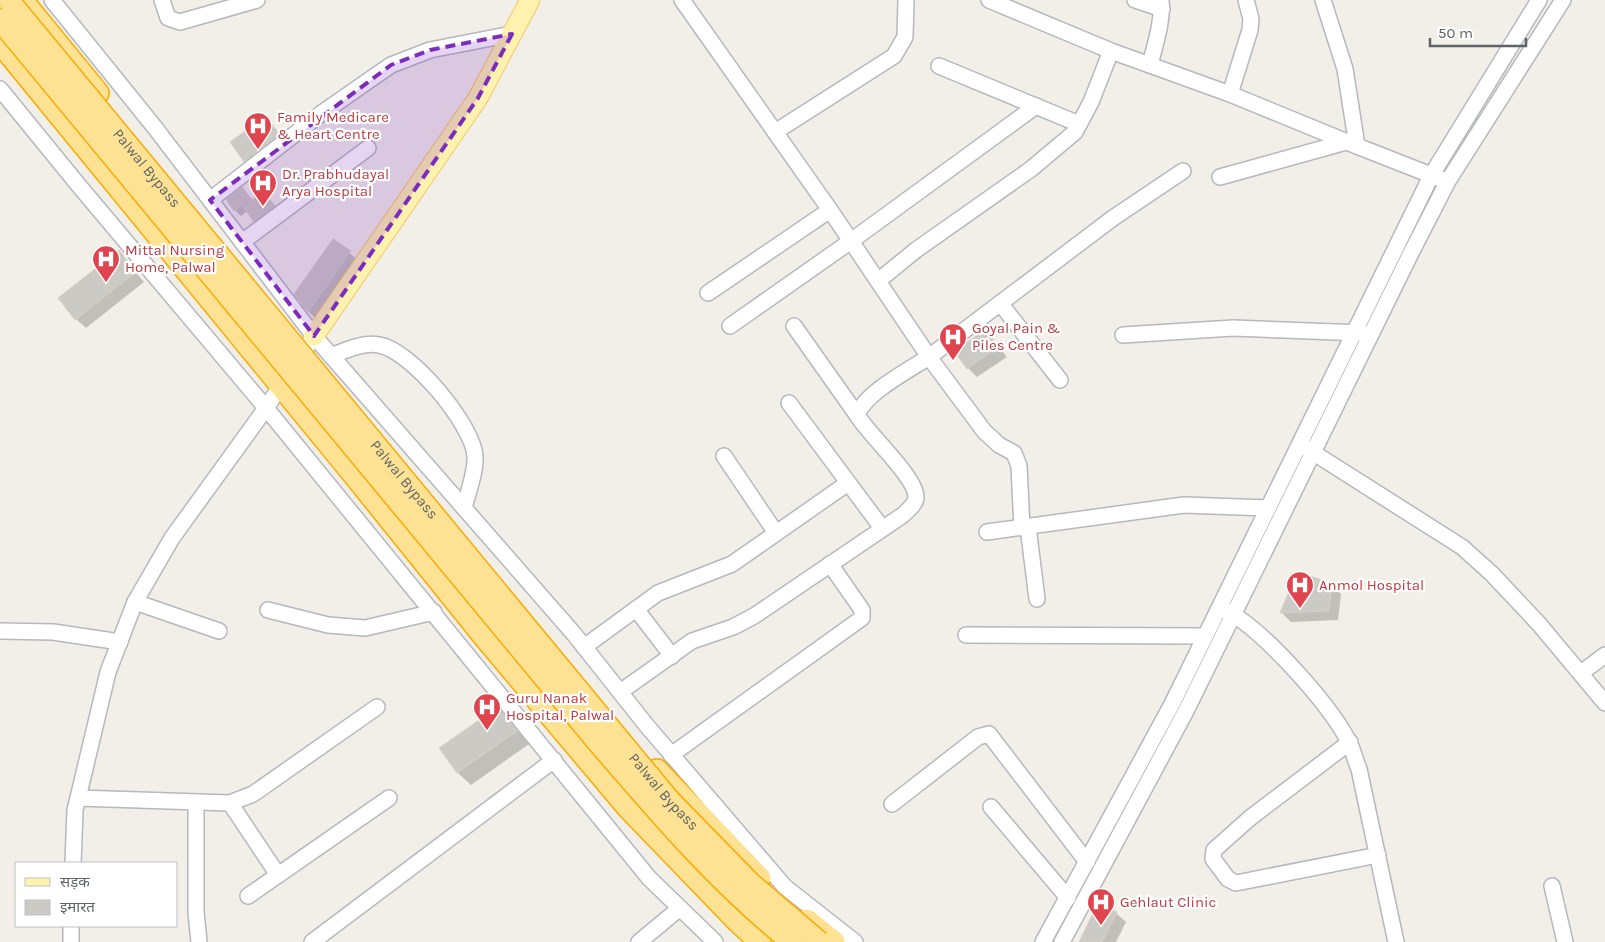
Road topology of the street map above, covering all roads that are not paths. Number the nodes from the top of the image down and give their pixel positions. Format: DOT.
graph roads {
  1 [pos="8,0"];
  2 [pos="22,0"];
  3 [pos="52,0"];
  4 [pos="162,0"];
  5 [pos="257,0"];
  6 [pos="530,0"];
  7 [pos="682,0"];
  8 [pos="906,0"];
  9 [pos="989,0"];
  10 [pos="1135,0"];
  11 [pos="1246,0"];
  12 [pos="1323,0"];
  13 [pos="1539,0"];
  14 [pos="1563,0"];
  15 [pos="1161,5"];
  16 [pos="0,20"];
  17 [pos="512,34"];
  18 [pos="0,44"];
  19 [pos="1111,51"];
  20 [pos="1150,65"];
  21 [pos="939,66"];
  22 [pos="1,93"];
  23 [pos="1230,94"];
  24 [pos="1036,106"];
  25 [pos="1079,124"];
  26 [pos="775,132"];
  27 [pos="1352,144"];
  28 [pos="368,148"];
  29 [pos="1183,171"];
  30 [pos="1431,176"];
  31 [pos="1220,177"];
  32 [pos="1448,181"];
  33 [pos="210,200"];
  34 [pos="830,210"];
  35 [pos="851,241"];
  36 [pos="242,242"];
  37 [pos="878,281"];
  38 [pos="708,293"];
  39 [pos="1000,303"];
  40 [pos="730,326"];
  41 [pos="794,326"];
  42 [pos="1354,332"];
  43 [pos="1371,334"];
  44 [pos="1123,335"];
  45 [pos="307,346"];
  46 [pos="331,356"];
  47 [pos="930,357"];
  48 [pos="1060,380"];
  49 [pos="281,385"];
  50 [pos="789,404"];
  51 [pos="266,408"];
  52 [pos="857,415"];
  53 [pos="1299,445"];
  54 [pos="1314,452"];
  55 [pos="724,456"];
  56 [pos="848,483"];
  57 [pos="464,508"];
  58 [pos="1268,508"];
  59 [pos="1025,527"];
  60 [pos="882,528"];
  61 [pos="987,532"];
  62 [pos="776,533"];
  63 [pos="830,564"];
  64 [pos="1037,599"];
  65 [pos="135,602"];
  66 [pos="1219,607"];
  67 [pos="636,609"];
  68 [pos="268,610"];
  69 [pos="434,612"];
  70 [pos="1234,614"];
  71 [pos="0,631"];
  72 [pos="219,631"];
  73 [pos="966,635"];
  74 [pos="1205,636"];
  75 [pos="120,642"];
  76 [pos="584,646"];
  77 [pos="1605,655"];
  78 [pos="672,656"];
  79 [pos="1581,673"];
  80 [pos="620,692"];
  81 [pos="1605,702"];
  82 [pos="378,707"];
  83 [pos="1350,742"];
  84 [pos="672,755"];
  85 [pos="554,760"];
  86 [pos="78,798"];
  87 [pos="389,798"];
  88 [pos="196,802"];
  89 [pos="230,803"];
  90 [pos="892,804"];
  91 [pos="991,807"];
  92 [pos="1378,856"];
  93 [pos="73,862"];
  94 [pos="1087,862"];
  95 [pos="278,875"];
  96 [pos="1552,886"];
  97 [pos="248,896"];
  98 [pos="1068,898"];
  99 [pos="680,908"];
  100 [pos="71,927"];
  101 [pos="1561,941"];
  102 [pos="71,942"];
  103 [pos="199,942"];
  104 [pos="312,942"];
  105 [pos="639,942"];
  106 [pos="715,942"];
  107 [pos="760,942"];
  108 [pos="792,942"];
  109 [pos="819,942"];
  110 [pos="834,942"];
  111 [pos="854,942"];
  112 [pos="1043,942"];
  113 [pos="1062,942"];
  114 [pos="1396,942"];
  1 -- 45 [label="highway, Palwal Bypass, bridge"];
  2 -- 45 [label="highway"];
  3 -- 33 [label="street"];
  4 -- 5 [label="street"];
  6 -- 17 [label="main road"];
  7 -- 26 [label="street"];
  8 -- 26 [label="street"];
  9 -- 19 [label="street"];
  10 -- 15 [label="street"];
  11 -- 23 [label="street"];
  12 -- 27 [label="street"];
  13 -- 30 [label="street"];
  14 -- 32 [label="street"];
  15 -- 20 [label="street"];
  16 -- 108 [label="highway, Palwal Bypass, bridge"];
  17 -- 33 [label="street"];
  17 -- 45 [label="main road"];
  18 -- 49 [label="highway"];
  19 -- 20 [label="street"];
  19 -- 25 [label="street"];
  20 -- 23 [label="street"];
  21 -- 24 [label="street"];
  22 -- 51 [label="street"];
  23 -- 27 [label="street"];
  24 -- 25 [label="street"];
  24 -- 35 [label="street"];
  25 -- 37 [label="street"];
  26 -- 34 [label="street"];
  27 -- 30 [label="street"];
  27 -- 31 [label="street"];
  28 -- 36 [label="street"];
  29 -- 39 [label="street"];
  30 -- 32 [label="street"];
  30 -- 42 [label="street"];
  32 -- 43 [label="street"];
  33 -- 36 [label="street"];
  34 -- 35 [label="street"];
  34 -- 38 [label="street"];
  35 -- 37 [label="street"];
  35 -- 40 [label="street"];
  36 -- 45 [label="street"];
  37 -- 47 [label="street"];
  39 -- 47 [label="street"];
  39 -- 48 [label="street"];
  41 -- 52 [label="street"];
  42 -- 43 [label="street"];
  42 -- 44 [label="street"];
  42 -- 53 [label="street"];
  43 -- 54 [label="street"];
  45 -- 46 [label="street"];
  45 -- 49 [label="street"];
  45 -- 109 [label="highway, Palwal Bypass, bridge"];
  45 -- 110 [label="highway"];
  46 -- 57 [label="street"];
  46 -- 57 [label="street"];
  47 -- 52 [label="street"];
  47 -- 59 [label="street"];
  49 -- 51 [label="street"];
  49 -- 107 [label="highway"];
  50 -- 56 [label="street"];
  51 -- 65 [label="street"];
  51 -- 69 [label="street"];
  52 -- 60 [label="street"];
  53 -- 54 [label="street"];
  53 -- 58 [label="street"];
  54 -- 70 [label="street"];
  54 -- 79 [label="street"];
  55 -- 62 [label="street"];
  56 -- 60 [label="street"];
  56 -- 62 [label="street"];
  57 -- 76 [label="street"];
  58 -- 59 [label="street"];
  58 -- 66 [label="street"];
  59 -- 61 [label="street"];
  59 -- 64 [label="street"];
  60 -- 63 [label="street"];
  62 -- 67 [label="street"];
  63 -- 78 [label="street"];
  63 -- 84 [label="street"];
  65 -- 72 [label="street"];
  65 -- 75 [label="street"];
  66 -- 70 [label="street"];
  66 -- 74 [label="street"];
  67 -- 76 [label="street"];
  67 -- 78 [label="street"];
  68 -- 69 [label="street"];
  69 -- 85 [label="street"];
  70 -- 83 [label="street"];
  70 -- 113 [label="street"];
  71 -- 75 [label="street"];
  73 -- 74 [label="street"];
  74 -- 94 [label="street"];
  75 -- 86 [label="street"];
  76 -- 80 [label="street"];
  77 -- 79 [label="street"];
  78 -- 80 [label="street"];
  79 -- 81 [label="street"];
  80 -- 84 [label="street"];
  82 -- 89 [label="street"];
  83 -- 92 [label="street"];
  83 -- 92 [label="street"];
  84 -- 111 [label="street"];
  85 -- 99 [label="street"];
  85 -- 104 [label="street"];
  86 -- 88 [label="street"];
  86 -- 93 [label="street"];
  87 -- 95 [label="street"];
  88 -- 89 [label="street"];
  88 -- 103 [label="street"];
  89 -- 95 [label="street"];
  90 -- 94 [label="street"];
  91 -- 98 [label="street"];
  92 -- 114 [label="street"];
  94 -- 98 [label="street"];
  95 -- 97 [label="street"];
  96 -- 101 [label="street"];
  98 -- 112 [label="street"];
  99 -- 105 [label="street"];
  99 -- 106 [label="street"];
  100 -- 102 [label="street"];
}
